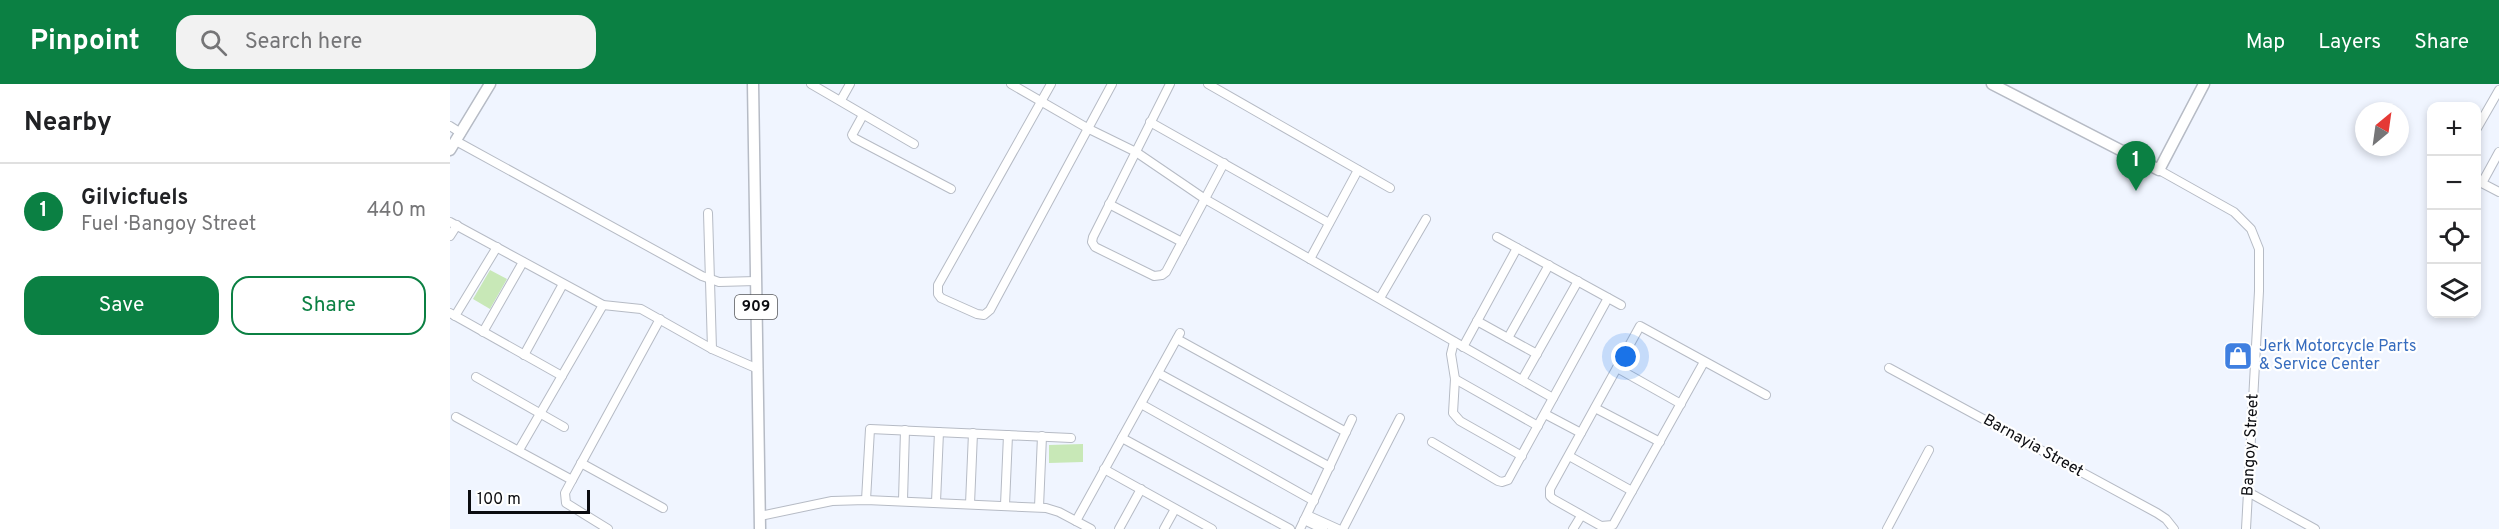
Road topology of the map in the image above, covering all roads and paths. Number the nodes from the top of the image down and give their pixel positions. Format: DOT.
graph roads {
  1 [pos="490,84"];
  2 [pos="753,84"];
  3 [pos="850,84"];
  4 [pos="1011,84"];
  5 [pos="1051,84"];
  6 [pos="1112,84"];
  7 [pos="1170,84"];
  8 [pos="1208,84"];
  9 [pos="1992,84"];
  10 [pos="2204,84"];
  11 [pos="814,85"];
  12 [pos="2499,90"];
  13 [pos="841,100"];
  14 [pos="1041,101"];
  15 [pos="863,115"];
  16 [pos="2481,121"];
  17 [pos="1150,122"];
  18 [pos="450,126"];
  19 [pos="1089,129"];
  20 [pos="455,141"];
  21 [pos="914,144"];
  22 [pos="1136,152"];
  23 [pos="2499,152"];
  24 [pos="1224,163"];
  25 [pos="1358,170"];
  26 [pos="2159,170"];
  27 [pos="2481,179"];
  28 [pos="2481,183"];
  29 [pos="1390,188"];
  30 [pos="951,189"];
  31 [pos="2499,192"];
  32 [pos="1205,199"];
  33 [pos="1109,204"];
  34 [pos="708,213"];
  35 [pos="1426,219"];
  36 [pos="1329,223"];
  37 [pos="453,224"];
  38 [pos="450,236"];
  39 [pos="1497,237"];
  40 [pos="1182,242"];
  41 [pos="497,247"];
  42 [pos="1517,248"];
  43 [pos="1310,259"];
  44 [pos="523,262"];
  45 [pos="1549,265"];
  46 [pos="709,279"];
  47 [pos="756,281"];
  48 [pos="1578,281"];
  49 [pos="563,284"];
  50 [pos="1380,298"];
  51 [pos="1608,298"];
  52 [pos="603,305"];
  53 [pos="1621,305"];
  54 [pos="453,314"];
  55 [pos="660,320"];
  56 [pos="1477,321"];
  57 [pos="483,332"];
  58 [pos="1508,338"];
  59 [pos="1454,342"];
  60 [pos="1463,347"];
  61 [pos="712,349"];
  62 [pos="524,354"];
  63 [pos="1537,354"];
  64 [pos="1704,362"];
  65 [pos="1617,368"];
  66 [pos="1889,368"];
  67 [pos="758,369"];
  68 [pos="1158,373"];
  69 [pos="562,376"];
  70 [pos="476,377"];
  71 [pos="1455,379"];
  72 [pos="1522,380"];
  73 [pos="1766,395"];
  74 [pos="1553,398"];
  75 [pos="1140,404"];
  76 [pos="1681,404"];
  77 [pos="1595,408"];
  78 [pos="541,413"];
  79 [pos="1545,414"];
  80 [pos="456,417"];
  81 [pos="1400,418"];
  82 [pos="1352,419"];
  83 [pos="1538,426"];
  84 [pos="564,427"];
  85 [pos="905,430"];
  86 [pos="939,432"];
  87 [pos="1346,432"];
  88 [pos="974,433"];
  89 [pos="1581,434"];
  90 [pos="1008,435"];
  91 [pos="1042,436"];
  92 [pos="1071,438"];
  93 [pos="1122,438"];
  94 [pos="1432,442"];
  95 [pos="1660,442"];
  96 [pos="519,450"];
  97 [pos="1929,450"];
  98 [pos="1522,456"];
  99 [pos="1569,456"];
  100 [pos="581,463"];
  101 [pos="1330,467"];
  102 [pos="1104,469"];
  103 [pos="572,480"];
  104 [pos="1141,489"];
  105 [pos="1632,491"];
  106 [pos="2248,492"];
  107 [pos="866,500"];
  108 [pos="903,500"];
  109 [pos="1314,501"];
  110 [pos="936,502"];
  111 [pos="970,504"];
  112 [pos="1005,506"];
  113 [pos="1039,507"];
  114 [pos="663,508"];
  115 [pos="1175,508"];
  116 [pos="760,516"];
  117 [pos="1581,516"];
  118 [pos="1306,517"];
  119 [pos="1076,521"];
  120 [pos="608,529"];
  121 [pos="760,529"];
  122 [pos="1090,529"];
  123 [pos="1119,529"];
  124 [pos="1164,529"];
  125 [pos="1211,529"];
  126 [pos="1290,529"];
  127 [pos="1300,529"];
  128 [pos="1323,529"];
  129 [pos="1338,529"];
  130 [pos="1343,529"];
  131 [pos="1574,529"];
  132 [pos="1887,529"];
  133 [pos="2174,529"];
  134 [pos="2246,529"];
  135 [pos="2315,529"];
  1 -- 20 [label="main road"];
  2 -- 47 [label="main road, 909"];
  3 -- 13 [label="street"];
  4 -- 14 [label="street"];
  5 -- 14 [label="street"];
  6 -- 19 [label="street"];
  7 -- 17 [label="street"];
  8 -- 25 [label="street"];
  9 -- 26 [label="main road, Bangoy Street"];
  10 -- 26 [label="main road"];
  11 -- 13 [label="street"];
  12 -- 16 [label="street"];
  13 -- 15 [label="street"];
  14 -- 19 [label="street"];
  14 -- 19 [label="street"];
  15 -- 21 [label="street"];
  15 -- 30 [label="street"];
  17 -- 22 [label="street"];
  17 -- 24 [label="street"];
  18 -- 20 [label="street"];
  19 -- 22 [label="street"];
  20 -- 46 [label="street"];
  22 -- 32 [label="street"];
  22 -- 33 [label="street"];
  23 -- 27 [label="street"];
  24 -- 32 [label="street"];
  24 -- 36 [label="street"];
  25 -- 29 [label="street"];
  25 -- 36 [label="street"];
  26 -- 106 [label="street, Bangoy Street"];
  28 -- 31 [label="street"];
  32 -- 40 [label="street"];
  32 -- 43 [label="street"];
  33 -- 40 [label="street"];
  33 -- 40 [label="street"];
  34 -- 46 [label="street"];
  35 -- 50 [label="street"];
  36 -- 43 [label="street"];
  37 -- 38 [label="street"];
  37 -- 41 [label="street"];
  39 -- 42 [label="street"];
  41 -- 44 [label="street"];
  41 -- 54 [label="street"];
  42 -- 45 [label="street"];
  42 -- 56 [label="street"];
  43 -- 50 [label="street"];
  44 -- 49 [label="street"];
  44 -- 57 [label="street"];
  45 -- 48 [label="street"];
  45 -- 58 [label="street"];
  46 -- 47 [label="street"];
  46 -- 61 [label="street"];
  47 -- 67 [label="main road, 909"];
  48 -- 51 [label="street"];
  48 -- 63 [label="street"];
  49 -- 52 [label="street"];
  49 -- 62 [label="street"];
  50 -- 59 [label="street"];
  51 -- 53 [label="street"];
  51 -- 74 [label="street"];
  52 -- 55 [label="street"];
  52 -- 69 [label="street"];
  54 -- 57 [label="street"];
  55 -- 61 [label="street"];
  55 -- 100 [label="street"];
  56 -- 58 [label="street"];
  56 -- 60 [label="street"];
  57 -- 62 [label="street"];
  58 -- 63 [label="street"];
  59 -- 60 [label="street"];
  59 -- 71 [label="street"];
  60 -- 72 [label="street"];
  61 -- 67 [label="street"];
  62 -- 69 [label="street"];
  63 -- 72 [label="street"];
  64 -- 65 [label="street"];
  64 -- 73 [label="street"];
  64 -- 76 [label="street"];
  65 -- 76 [label="street"];
  65 -- 77 [label="street"];
  66 -- 133 [label="street, Barnayia Street"];
  67 -- 116 [label="main road, 909"];
  68 -- 75 [label="street"];
  68 -- 87 [label="street"];
  68 -- 101 [label="street"];
  69 -- 78 [label="street"];
  70 -- 78 [label="street"];
  71 -- 83 [label="street"];
  71 -- 98 [label="street"];
  72 -- 74 [label="street"];
  74 -- 79 [label="street"];
  75 -- 93 [label="street"];
  75 -- 109 [label="street"];
  76 -- 95 [label="street"];
  77 -- 89 [label="street"];
  77 -- 95 [label="street"];
  78 -- 84 [label="street"];
  78 -- 96 [label="street"];
  79 -- 83 [label="street"];
  79 -- 89 [label="street"];
  80 -- 96 [label="street"];
  81 -- 130 [label="street"];
  82 -- 87 [label="street"];
  83 -- 98 [label="street"];
  85 -- 86 [label="street"];
  85 -- 107 [label="street"];
  85 -- 108 [label="street"];
  86 -- 88 [label="street"];
  86 -- 110 [label="street"];
  87 -- 101 [label="street"];
  88 -- 90 [label="street"];
  88 -- 111 [label="street"];
  89 -- 99 [label="street"];
  90 -- 91 [label="street"];
  90 -- 112 [label="street"];
  91 -- 92 [label="street"];
  91 -- 113 [label="street"];
  93 -- 102 [label="street"];
  93 -- 126 [label="street"];
  94 -- 98 [label="street"];
  95 -- 105 [label="street"];
  96 -- 103 [label="street"];
  97 -- 132 [label="street"];
  99 -- 105 [label="street"];
  99 -- 117 [label="street"];
  100 -- 103 [label="street"];
  100 -- 114 [label="street"];
  101 -- 109 [label="street"];
  102 -- 104 [label="street"];
  102 -- 119 [label="street"];
  103 -- 120 [label="street"];
  104 -- 115 [label="street"];
  104 -- 123 [label="street"];
  105 -- 117 [label="street"];
  106 -- 134 [label="street, Bangoy Street"];
  106 -- 135 [label="street"];
  107 -- 108 [label="street"];
  107 -- 116 [label="street"];
  108 -- 110 [label="street"];
  109 -- 118 [label="street"];
  110 -- 111 [label="street"];
  111 -- 112 [label="street"];
  112 -- 113 [label="street"];
  113 -- 119 [label="street"];
  115 -- 124 [label="street"];
  115 -- 125 [label="street"];
  116 -- 121 [label="main road, 909"];
  117 -- 131 [label="street"];
  118 -- 127 [label="street"];
  118 -- 128 [label="street"];
  118 -- 129 [label="street"];
  119 -- 122 [label="street"];
}
